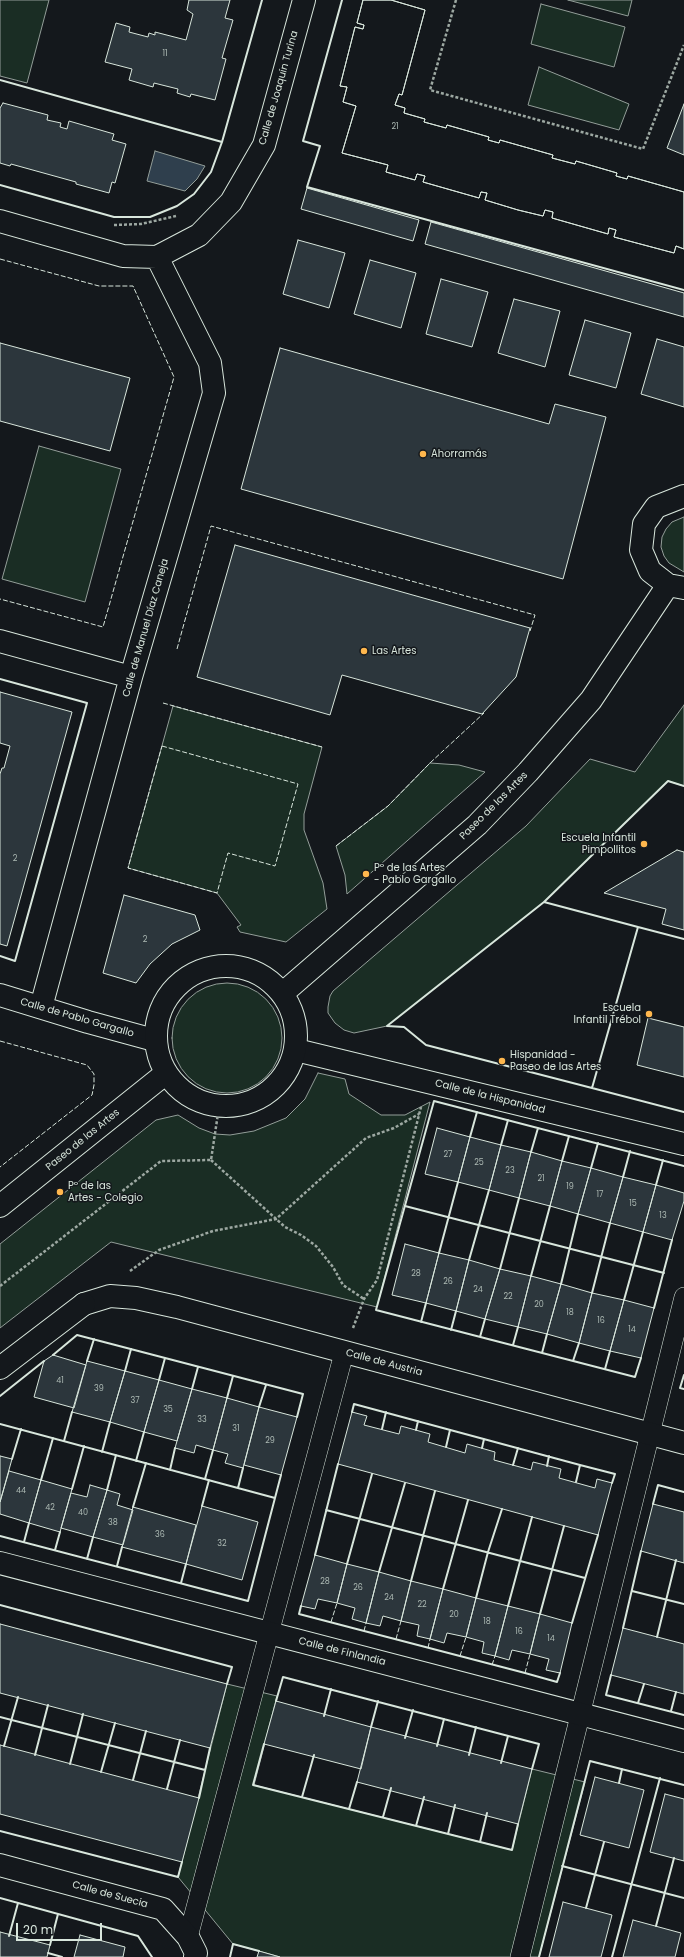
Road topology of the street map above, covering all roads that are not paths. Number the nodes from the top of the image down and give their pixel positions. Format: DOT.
graph roads {
  1 [pos="304,0"];
  2 [pos="0,221"];
  3 [pos="157,257"];
  4 [pos="684,496"];
  5 [pos="676,587"];
  6 [pos="0,641"];
  7 [pos="131,677"];
  8 [pos="283,992"];
  9 [pos="0,996"];
  10 [pos="41,1007"];
  11 [pos="154,1040"];
  12 [pos="296,1050"];
  13 [pos="165,1074"];
  14 [pos="684,1144"];
  15 [pos="0,1206"];
  16 [pos="684,1297"];
  17 [pos="344,1353"];
  18 [pos="0,1368"];
  19 [pos="650,1434"];
  20 [pos="684,1443"];
  21 [pos="0,1563"];
  22 [pos="270,1634"];
  23 [pos="580,1714"];
  24 [pos="684,1741"];
  25 [pos="0,1865"];
  26 [pos="192,1947"];
  27 [pos="520,1957"];
  1 -- 3 [label="street, Calle de Joaquín Turina"];
  2 -- 3 [label="street, Calle de Joaquín Turina"];
  3 -- 7 [label="street, Calle de Manuel Díaz Caneja"];
  4 -- 5 [label="street"];
  5 -- 8 [label="street, Paseo de las Artes"];
  6 -- 7 [label="street"];
  7 -- 10 [label="street, Calle de Manuel Díaz Caneja"];
  8 -- 11 [label="street"];
  8 -- 12 [label="street"];
  9 -- 10 [label="street, Calle de Pablo Gargallo"];
  10 -- 11 [label="street, Calle de Pablo Gargallo"];
  11 -- 13 [label="street"];
  12 -- 13 [label="street"];
  12 -- 14 [label="street, Calle de la Hispanidad"];
  13 -- 15 [label="street, Paseo de las Artes"];
  16 -- 19 [label="street"];
  17 -- 18 [label="street, Calle de Austria"];
  17 -- 19 [label="street, Calle de Austria"];
  17 -- 22 [label="street"];
  19 -- 20 [label="street, Calle de Austria"];
  19 -- 23 [label="street"];
  21 -- 22 [label="street, Calle de Finlandia"];
  22 -- 23 [label="street, Calle de Finlandia"];
  22 -- 26 [label="street"];
  23 -- 24 [label="street, Calle de Finlandia"];
  23 -- 27 [label="street"];
  25 -- 26 [label="street, Calle de Suecia"];
}
